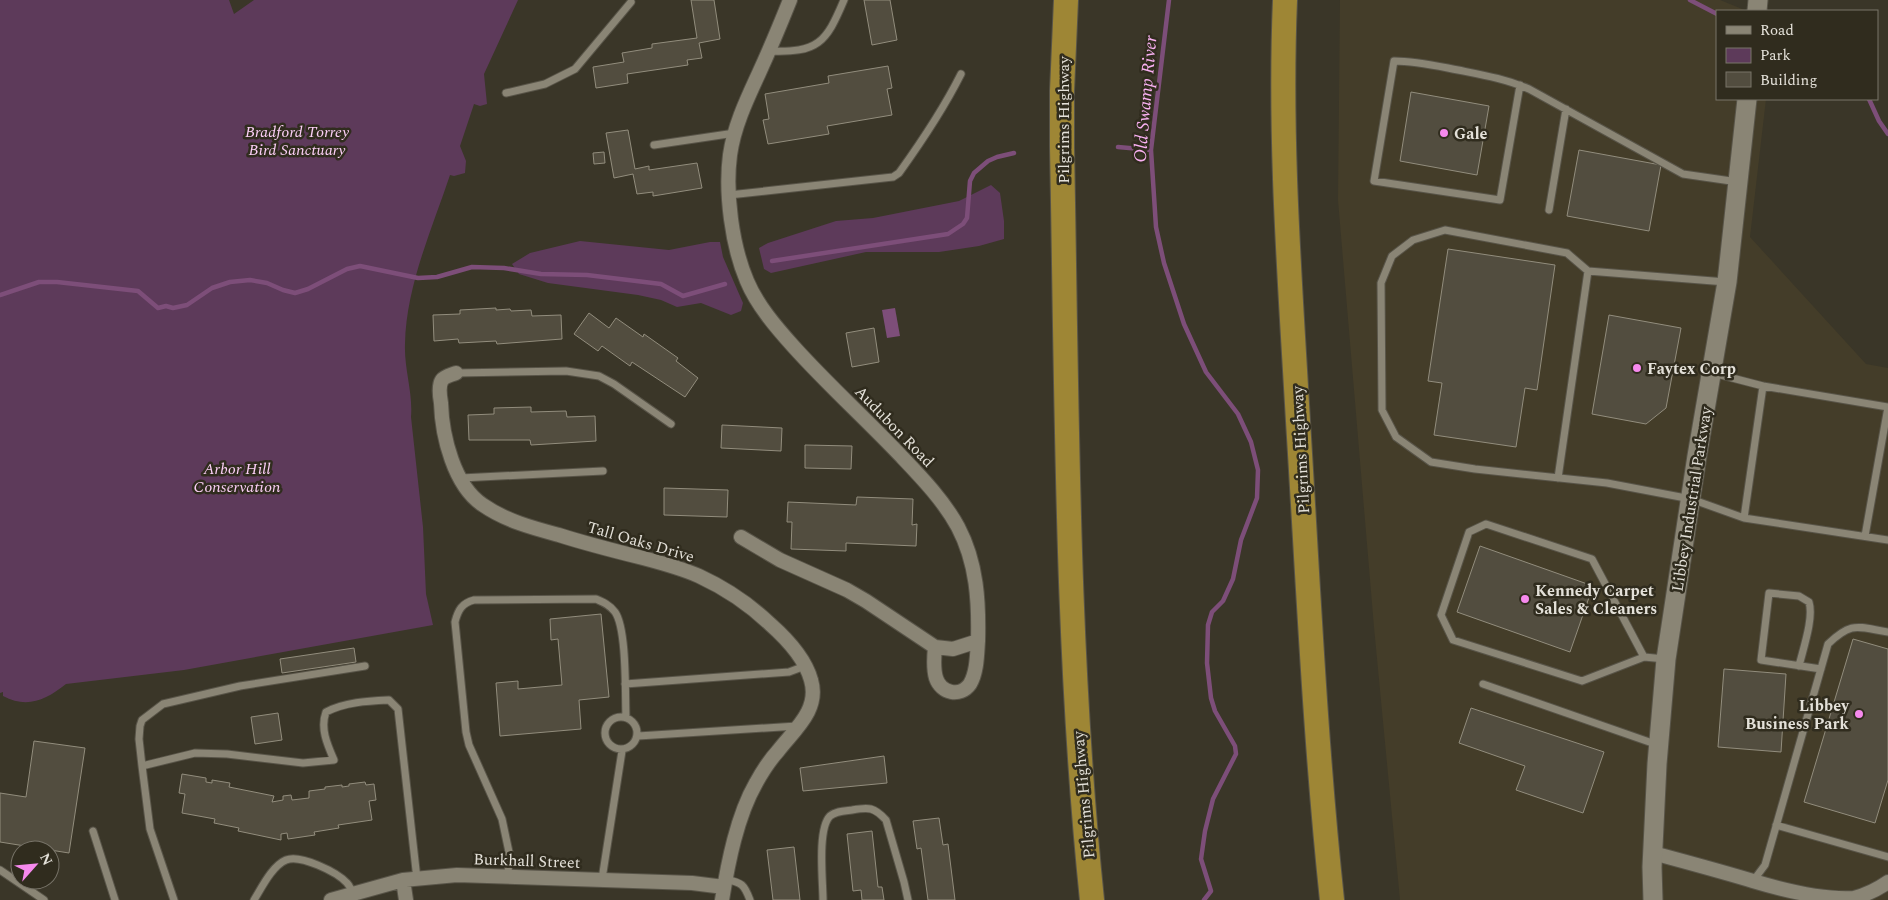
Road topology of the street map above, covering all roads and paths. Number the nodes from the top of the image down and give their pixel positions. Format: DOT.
graph roads {
  1 [pos="790,0"];
  2 [pos="844,0"];
  3 [pos="1066,0"];
  4 [pos="1285,0"];
  5 [pos="632,1"];
  6 [pos="769,51"];
  7 [pos="961,74"];
  8 [pos="1520,85"];
  9 [pos="506,94"];
  10 [pos="1747,100"];
  11 [pos="1566,109"];
  12 [pos="734,133"];
  13 [pos="654,145"];
  14 [pos="1738,182"];
  15 [pos="729,195"];
  16 [pos="1549,210"];
  17 [pos="1588,272"];
  18 [pos="1727,282"];
  19 [pos="456,373"];
  20 [pos="1712,373"];
  21 [pos="1763,386"];
  22 [pos="1888,407"];
  23 [pos="671,424"];
  24 [pos="603,471"];
  25 [pos="461,478"];
  26 [pos="1558,478"];
  27 [pos="1691,499"];
  28 [pos="1744,518"];
  29 [pos="1865,536"];
  30 [pos="740,537"];
  31 [pos="1888,540"];
  32 [pos="1888,632"];
  33 [pos="978,641"];
  34 [pos="935,647"];
  35 [pos="1644,657"];
  36 [pos="1666,659"];
  37 [pos="365,666"];
  38 [pos="805,666"];
  39 [pos="1800,666"];
  40 [pos="1821,669"];
  41 [pos="625,684"];
  42 [pos="1484,684"];
  43 [pos="626,717"];
  44 [pos="799,726"];
  45 [pos="638,736"];
  46 [pos="1658,745"];
  47 [pos="622,750"];
  48 [pos="142,766"];
  49 [pos="1776,825"];
  50 [pos="92,831"];
  51 [pos="1653,853"];
  52 [pos="1888,857"];
  53 [pos="0,870"];
  54 [pos="508,876"];
  55 [pos="418,879"];
  56 [pos="403,880"];
  57 [pos="602,880"];
  58 [pos="1753,881"];
  59 [pos="1888,882"];
  60 [pos="724,889"];
  61 [pos="353,893"];
  62 [pos="44,900"];
  63 [pos="116,900"];
  64 [pos="174,900"];
  65 [pos="254,900"];
  66 [pos="331,900"];
  67 [pos="406,900"];
  68 [pos="750,900"];
  69 [pos="823,900"];
  70 [pos="908,900"];
  71 [pos="1092,900"];
  72 [pos="1332,900"];
  73 [pos="1653,900"];
  1 -- 6 [label="street, Audubon Road"];
  2 -- 6 [label="lane"];
  3 -- 71 [label="highway, Pilgrims Highway"];
  4 -- 72 [label="highway, Pilgrims Highway"];
  5 -- 9 [label="lane"];
  6 -- 12 [label="street, Audubon Road"];
  7 -- 15 [label="lane"];
  8 -- 8 [label="lane"];
  8 -- 11 [label="lane"];
  10 -- 14 [label="street, Libbey Industrial Parkway"];
  11 -- 14 [label="lane"];
  11 -- 16 [label="lane"];
  12 -- 13 [label="lane"];
  12 -- 15 [label="street, Audubon Road"];
  14 -- 18 [label="street, Libbey Industrial Parkway"];
  15 -- 33 [label="street, Audubon Road"];
  17 -- 18 [label="lane"];
  17 -- 26 [label="lane"];
  17 -- 26 [label="lane"];
  18 -- 20 [label="street, Libbey Industrial Parkway"];
  19 -- 23 [label="lane"];
  19 -- 25 [label="street, Tall Oaks Drive"];
  20 -- 21 [label="lane"];
  20 -- 27 [label="street, Libbey Industrial Parkway"];
  21 -- 22 [label="lane"];
  21 -- 28 [label="lane"];
  22 -- 29 [label="lane"];
  24 -- 25 [label="lane"];
  25 -- 38 [label="street, Tall Oaks Drive"];
  26 -- 27 [label="lane"];
  27 -- 28 [label="lane"];
  27 -- 36 [label="street, Libbey Industrial Parkway"];
  28 -- 29 [label="lane"];
  29 -- 31 [label="lane"];
  30 -- 34 [label="street"];
  32 -- 40 [label="lane"];
  33 -- 34 [label="street"];
  33 -- 34 [label="street, Audubon Road"];
  35 -- 35 [label="lane"];
  35 -- 36 [label="lane"];
  36 -- 46 [label="street, Libbey Industrial Parkway"];
  37 -- 48 [label="lane"];
  38 -- 41 [label="lane"];
  38 -- 44 [label="street, Tall Oaks Drive"];
  39 -- 39 [label="lane"];
  39 -- 40 [label="lane"];
  40 -- 49 [label="lane"];
  41 -- 43 [label="lane"];
  41 -- 54 [label="lane"];
  42 -- 46 [label="lane"];
  43 -- 45 [label="lane"];
  43 -- 47 [label="lane"];
  44 -- 45 [label="lane"];
  44 -- 60 [label="street, Tall Oaks Drive"];
  45 -- 47 [label="lane"];
  46 -- 51 [label="street, Libbey Industrial Parkway"];
  47 -- 57 [label="lane"];
  48 -- 55 [label="lane"];
  48 -- 64 [label="lane"];
  49 -- 52 [label="lane"];
  49 -- 58 [label="lane"];
  50 -- 63 [label="lane"];
  51 -- 58 [label="street"];
  51 -- 73 [label="street, Libbey Industrial Parkway"];
  53 -- 62 [label="lane"];
  54 -- 55 [label="street, Burkhall Street"];
  54 -- 57 [label="street, Burkhall Street"];
  55 -- 56 [label="street, Burkhall Street"];
  56 -- 61 [label="street, Burkhall Street"];
  56 -- 67 [label="street"];
  57 -- 60 [label="street, Burkhall Street"];
  58 -- 59 [label="street"];
  60 -- 68 [label="lane"];
  61 -- 65 [label="lane"];
  61 -- 66 [label="street, Burkhall Street"];
  69 -- 70 [label="lane"];
}
